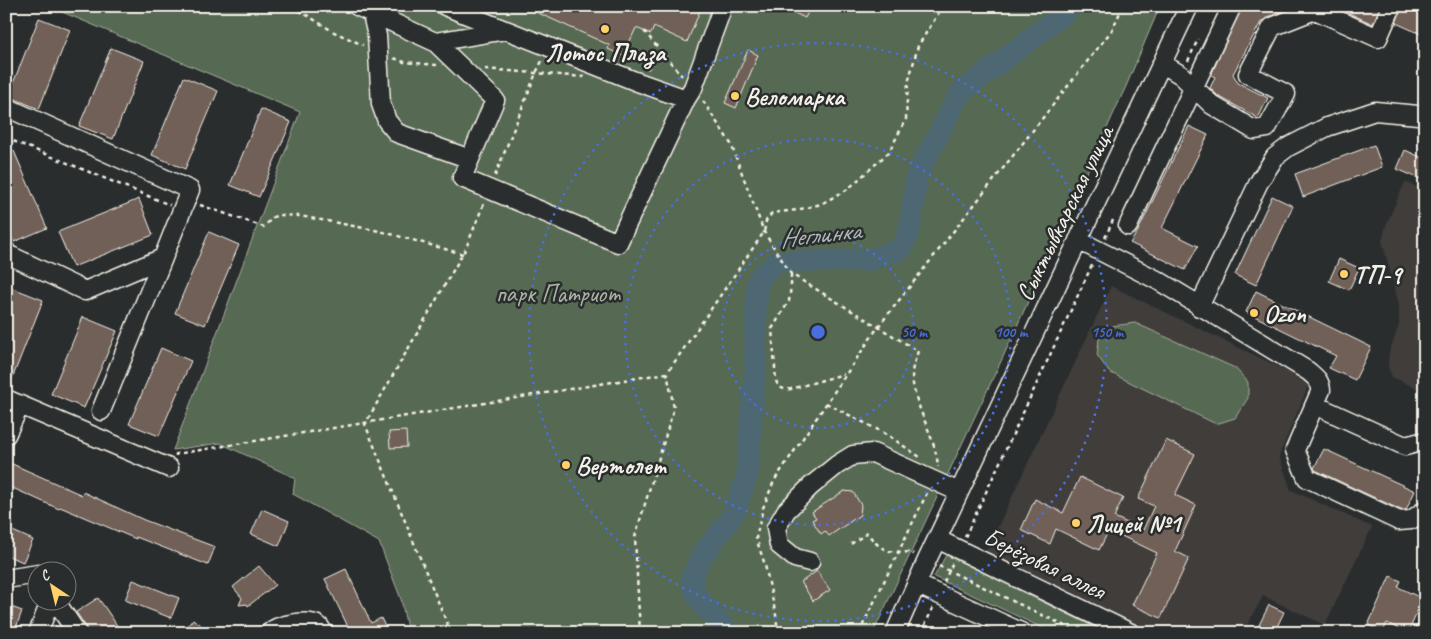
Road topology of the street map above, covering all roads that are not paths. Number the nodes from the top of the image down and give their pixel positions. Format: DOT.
graph roads {
  1 [pos="445,6"];
  2 [pos="722,6"];
  3 [pos="1189,6"];
  4 [pos="1232,6"];
  5 [pos="1392,6"];
  6 [pos="372,9"];
  7 [pos="506,30"];
  8 [pos="435,42"];
  9 [pos="1163,64"];
  10 [pos="1187,81"];
  11 [pos="689,94"];
  12 [pos="6,107"];
  13 [pos="1425,117"];
  14 [pos="470,159"];
  15 [pos="1122,221"];
  16 [pos="1078,240"];
  17 [pos="6,252"];
  18 [pos="162,258"];
  19 [pos="1199,307"];
  20 [pos="13,402"];
  21 [pos="1315,405"];
  22 [pos="101,410"];
  23 [pos="6,435"];
  24 [pos="1425,441"];
  25 [pos="169,468"];
  26 [pos="959,492"];
  27 [pos="1425,510"];
  28 [pos="937,539"];
  29 [pos="810,562"];
  30 [pos="28,576"];
  31 [pos="6,579"];
  32 [pos="916,584"];
  33 [pos="46,612"];
  34 [pos="63,612"];
  35 [pos="993,627"];
  36 [pos="38,633"];
  37 [pos="77,633"];
  38 [pos="269,633"];
  39 [pos="324,633"];
  40 [pos="895,633"];
  41 [pos="1022,633"];
  42 [pos="1131,633"];
  1 -- 7 [label="street"];
  2 -- 11 [label="street"];
  3 -- 9 [label="street, Сыктывкарская улица"];
  4 -- 10 [label="street"];
  5 -- 10 [label="street"];
  6 -- 8 [label="street"];
  6 -- 14 [label="street"];
  7 -- 8 [label="street"];
  7 -- 11 [label="street"];
  8 -- 14 [label="street"];
  9 -- 10 [label="street"];
  9 -- 16 [label="street, Сыктывкарская улица"];
  10 -- 15 [label="street"];
  11 -- 14 [label="street"];
  12 -- 18 [label="street"];
  13 -- 19 [label="street"];
  16 -- 19 [label="street"];
  16 -- 26 [label="street, Сыктывкарская улица"];
  17 -- 18 [label="street"];
  18 -- 22 [label="street"];
  19 -- 21 [label="street"];
  20 -- 23 [label="street"];
  20 -- 25 [label="street"];
  21 -- 24 [label="street"];
  21 -- 27 [label="street"];
  26 -- 28 [label="street, Сыктывкарская улица"];
  26 -- 29 [label="street"];
  28 -- 32 [label="street, Сыктывкарская улица"];
  28 -- 42 [label="street, Берёзовая аллея"];
  30 -- 31 [label="street"];
  32 -- 35 [label="street"];
  32 -- 40 [label="street, Сыктывкарская улица"];
  33 -- 36 [label="street"];
  34 -- 37 [label="street"];
  35 -- 41 [label="street"];
  38 -- 39 [label="street"];
}
